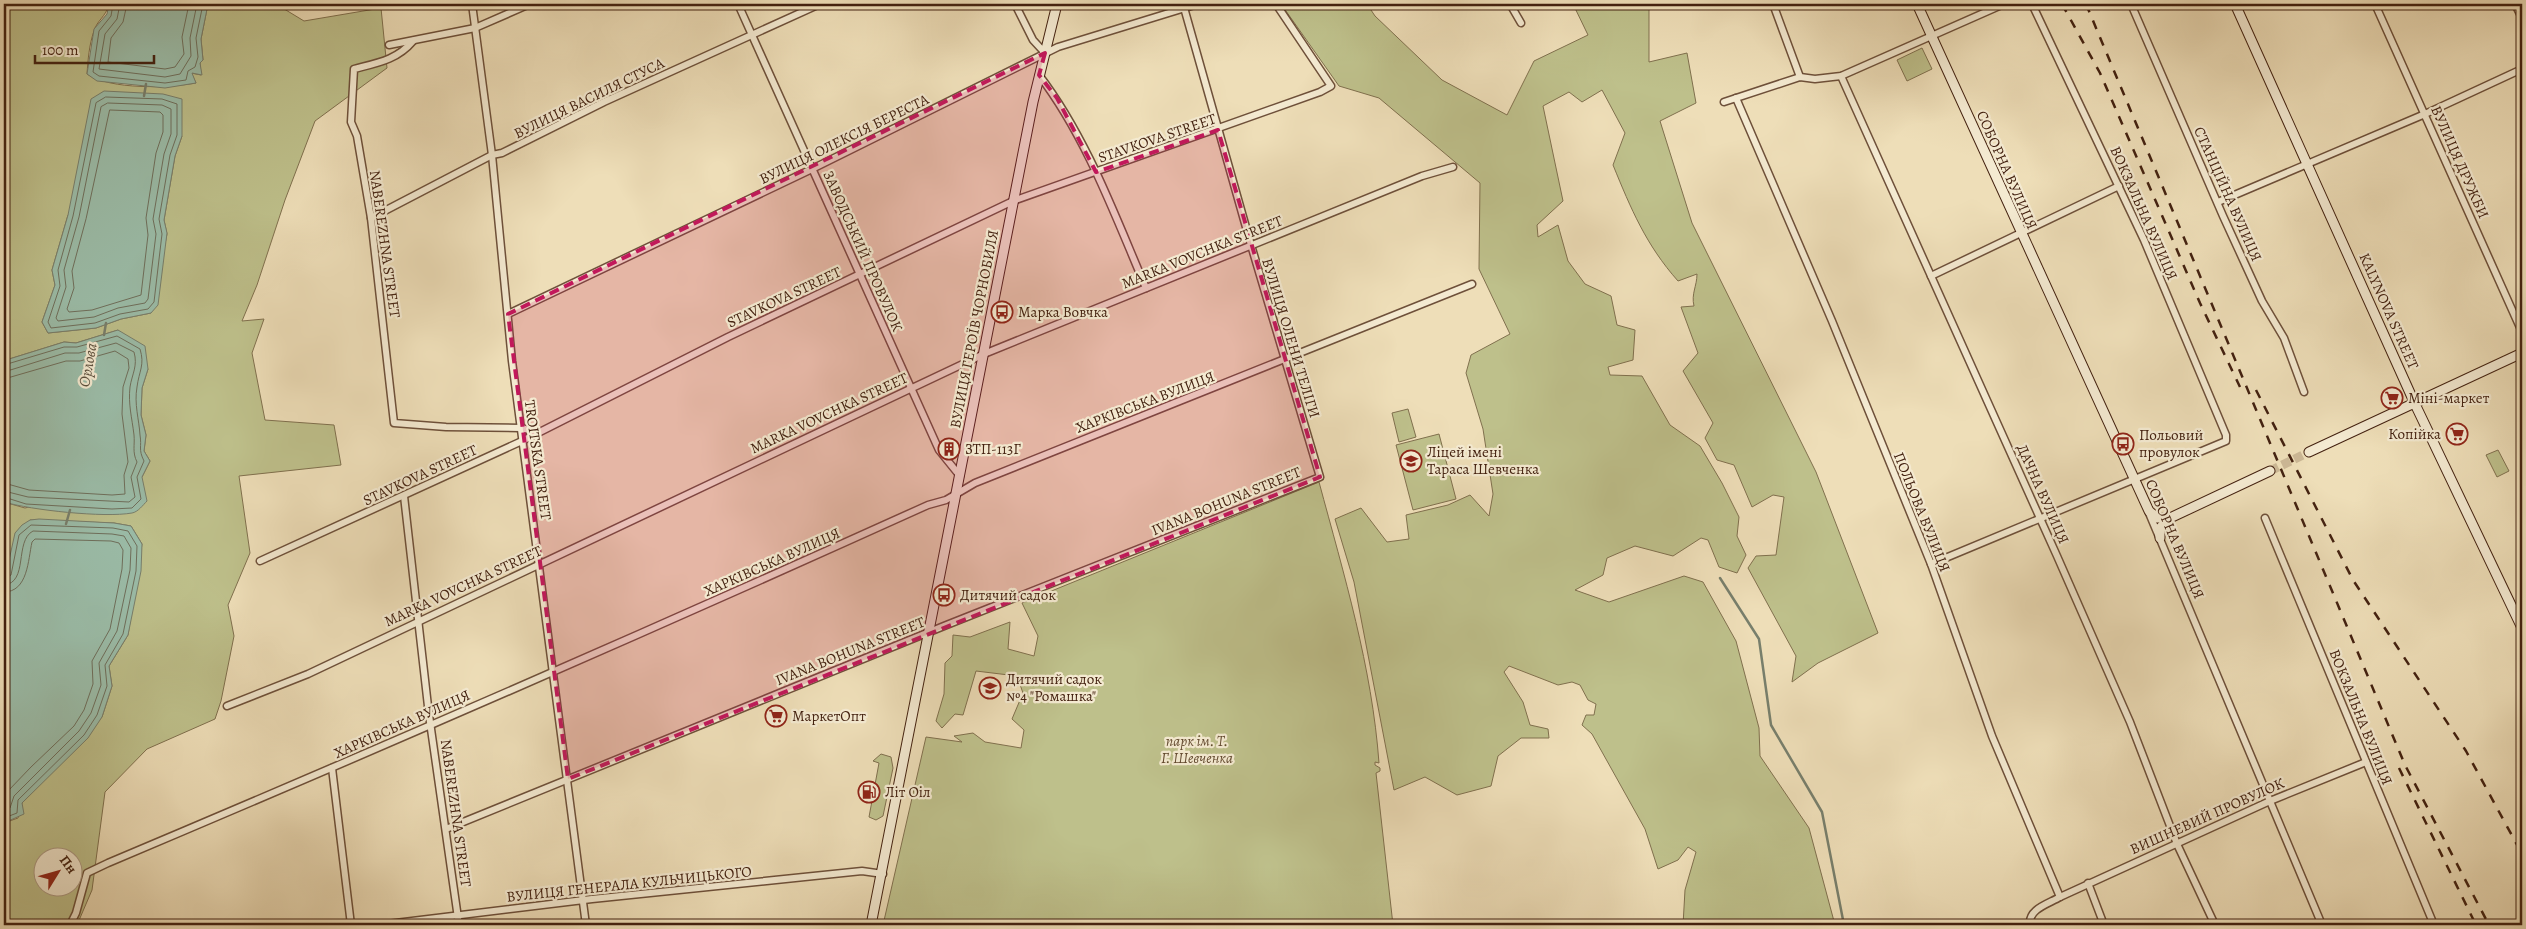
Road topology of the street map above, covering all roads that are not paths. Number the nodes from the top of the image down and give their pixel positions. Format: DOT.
graph roads {
  1 [pos="472,4"];
  2 [pos="530,4"];
  3 [pos="738,4"];
  4 [pos="820,4"];
  5 [pos="1015,4"];
  6 [pos="1057,4"];
  7 [pos="1198,4"];
  8 [pos="1276,4"];
  9 [pos="1510,4"];
  10 [pos="1773,4"];
  11 [pos="1917,4"];
  12 [pos="2004,4"];
  13 [pos="2032,4"];
  14 [pos="2131,4"];
  15 [pos="2235,4"];
  16 [pos="2375,4"];
  17 [pos="2516,4"];
  18 [pos="1183,6"];
  19 [pos="2522,18"];
  20 [pos="1521,23"];
  21 [pos="475,28"];
  22 [pos="751,35"];
  23 [pos="1932,36"];
  24 [pos="413,41"];
  25 [pos="389,45"];
  26 [pos="1045,53"];
  27 [pos="2522,69"];
  28 [pos="1039,75"];
  29 [pos="1841,76"];
  30 [pos="1800,77"];
  31 [pos="1736,98"];
  32 [pos="1724,102"];
  33 [pos="2425,114"];
  34 [pos="1218,130"];
  35 [pos="492,155"];
  36 [pos="2307,165"];
  37 [pos="1453,166"];
  38 [pos="812,169"];
  39 [pos="1096,172"];
  40 [pos="2119,186"];
  41 [pos="1013,202"];
  42 [pos="2218,202"];
  43 [pos="371,218"];
  44 [pos="2021,233"];
  45 [pos="1250,245"];
  46 [pos="860,275"];
  47 [pos="1931,276"];
  48 [pos="1472,284"];
  49 [pos="1146,288"];
  50 [pos="508,314"];
  51 [pos="2522,332"];
  52 [pos="2522,353"];
  53 [pos="984,354"];
  54 [pos="1284,360"];
  55 [pos="910,388"];
  56 [pos="2304,392"];
  57 [pos="2415,404"];
  58 [pos="521,428"];
  59 [pos="538,432"];
  60 [pos="522,440"];
  61 [pos="2309,452"];
  62 [pos="2270,471"];
  63 [pos="960,476"];
  64 [pos="1320,477"];
  65 [pos="2135,481"];
  66 [pos="956,494"];
  67 [pos="404,496"];
  68 [pos="2149,511"];
  69 [pos="2170,518"];
  70 [pos="2265,518"];
  71 [pos="2040,519"];
  72 [pos="2160,538"];
  73 [pos="260,561"];
  74 [pos="540,564"];
  75 [pos="1931,564"];
  76 [pos="419,621"];
  77 [pos="2522,628"];
  78 [pos="929,632"];
  79 [pos="553,671"];
  80 [pos="227,706"];
  81 [pos="431,725"];
  82 [pos="2366,762"];
  83 [pos="332,768"];
  84 [pos="568,779"];
  85 [pos="2270,801"];
  86 [pos="446,829"];
  87 [pos="2177,844"];
  88 [pos="883,874"];
  89 [pos="2088,884"];
  90 [pos="2060,897"];
  91 [pos="583,900"];
  92 [pos="458,917"];
  93 [pos="70,925"];
  94 [pos="351,925"];
  95 [pos="379,925"];
  96 [pos="459,925"];
  97 [pos="586,925"];
  98 [pos="871,925"];
  99 [pos="2030,925"];
  100 [pos="2104,925"];
  101 [pos="2215,925"];
  102 [pos="2322,925"];
  103 [pos="2434,925"];
  1 -- 21 [label="street, TROITSKA STREET"];
  2 -- 21 [label="street"];
  3 -- 22 [label="street, ЗАВОДСЬКИЙ ПРОВУЛОК"];
  4 -- 22 [label="street, ВУЛИЦЯ ВАСИЛЯ СТУСА"];
  5 -- 26 [label="street"];
  6 -- 26 [label="street, ВУЛИЦЯ ГЕРОЇВ ЧОРНОБИЛЯ"];
  7 -- 18 [label="street, ВУЛИЦЯ ОЛЕКСІЯ БЕРЕСТА"];
  8 -- 34 [label="street, STAVKOVA STREET"];
  9 -- 20 [label="street"];
  10 -- 30 [label="street"];
  11 -- 23 [label="street, СОБОРНА ВУЛИЦЯ"];
  12 -- 23 [label="street"];
  13 -- 40 [label="street, ВОКЗАЛЬНА ВУЛИЦЯ"];
  14 -- 42 [label="street, СТАНЦІЙНА ВУЛИЦЯ"];
  15 -- 36 [label="street, KALYNOVA STREET"];
  16 -- 33 [label="street, ВУЛИЦЯ ДРУЖБИ"];
  17 -- 19 [label="street"];
  18 -- 26 [label="street, ВУЛИЦЯ ОЛЕКСІЯ БЕРЕСТА"];
  18 -- 34 [label="street, ВУЛИЦЯ ОЛЕНИ ТЕЛІГИ"];
  21 -- 24 [label="street"];
  21 -- 35 [label="street, TROITSKA STREET"];
  22 -- 35 [label="street, ВУЛИЦЯ ВАСИЛЯ СТУСА"];
  22 -- 38 [label="street, ЗАВОДСЬКИЙ ПРОВУЛОК"];
  23 -- 29 [label="street"];
  23 -- 44 [label="street, СОБОРНА ВУЛИЦЯ"];
  24 -- 25 [label="street"];
  24 -- 43 [label="street, NABEREZHNA STREET"];
  26 -- 28 [label="street, ВУЛИЦЯ ГЕРОЇВ ЧОРНОБИЛЯ"];
  26 -- 38 [label="street, ВУЛИЦЯ ОЛЕКСІЯ БЕРЕСТА"];
  27 -- 33 [label="street"];
  28 -- 39 [label="street"];
  28 -- 41 [label="street, ВУЛИЦЯ ГЕРОЇВ ЧОРНОБИЛЯ"];
  29 -- 30 [label="street"];
  29 -- 47 [label="street, ДАЧНА ВУЛИЦЯ"];
  30 -- 31 [label="street"];
  31 -- 32 [label="street"];
  31 -- 75 [label="street, ПОЛЬОВА ВУЛИЦЯ"];
  33 -- 36 [label="street"];
  33 -- 51 [label="street, ВУЛИЦЯ ДРУЖБИ"];
  34 -- 39 [label="street, STAVKOVA STREET"];
  34 -- 45 [label="street, ВУЛИЦЯ ОЛЕНИ ТЕЛІГИ"];
  35 -- 43 [label="street, ВУЛИЦЯ ВАСИЛЯ СТУСА"];
  35 -- 50 [label="street, TROITSKA STREET"];
  36 -- 42 [label="street"];
  36 -- 57 [label="street, KALYNOVA STREET"];
  37 -- 45 [label="street, MARKA VOVCHKA STREET"];
  38 -- 46 [label="street, ЗАВОДСЬКИЙ ПРОВУЛОК"];
  38 -- 50 [label="street, ВУЛИЦЯ ОЛЕКСІЯ БЕРЕСТА"];
  39 -- 41 [label="street, STAVKOVA STREET"];
  39 -- 49 [label="street"];
  40 -- 44 [label="street"];
  40 -- 65 [label="street, ВОКЗАЛЬНА ВУЛИЦЯ"];
  41 -- 46 [label="street, STAVKOVA STREET"];
  41 -- 53 [label="street, ВУЛИЦЯ ГЕРОЇВ ЧОРНОБИЛЯ"];
  42 -- 56 [label="street, СТАНЦІЙНА ВУЛИЦЯ"];
  43 -- 58 [label="street, NABEREZHNA STREET"];
  44 -- 47 [label="street"];
  44 -- 65 [label="street, СОБОРНА ВУЛИЦЯ"];
  45 -- 49 [label="street, MARKA VOVCHKA STREET"];
  45 -- 54 [label="street, ВУЛИЦЯ ОЛЕНИ ТЕЛІГИ"];
  46 -- 55 [label="street, ЗАВОДСЬКИЙ ПРОВУЛОК"];
  46 -- 59 [label="street, STAVKOVA STREET"];
  47 -- 71 [label="street, ДАЧНА ВУЛИЦЯ"];
  48 -- 54 [label="street, ХАРКІВСЬКА ВУЛИЦЯ"];
  49 -- 53 [label="street, MARKA VOVCHKA STREET"];
  50 -- 58 [label="street, TROITSKA STREET"];
  52 -- 57 [label="street"];
  53 -- 55 [label="street, MARKA VOVCHKA STREET"];
  53 -- 63 [label="street, ВУЛИЦЯ ГЕРОЇВ ЧОРНОБИЛЯ"];
  54 -- 64 [label="street, ВУЛИЦЯ ОЛЕНИ ТЕЛІГИ"];
  54 -- 66 [label="street, ХАРКІВСЬКА ВУЛИЦЯ"];
  55 -- 63 [label="street, ЗАВОДСЬКИЙ ПРОВУЛОК"];
  55 -- 74 [label="street, MARKA VOVCHKA STREET"];
  57 -- 61 [label="street"];
  57 -- 77 [label="street, KALYNOVA STREET"];
  58 -- 59 [label="street"];
  58 -- 60 [label="street, TROITSKA STREET"];
  59 -- 60 [label="street, STAVKOVA STREET"];
  60 -- 67 [label="street, STAVKOVA STREET"];
  60 -- 74 [label="street, TROITSKA STREET"];
  62 -- 69 [label="street"];
  63 -- 66 [label="street, ВУЛИЦЯ ГЕРОЇВ ЧОРНОБИЛЯ"];
  64 -- 78 [label="street, IVANA BOHUNA STREET"];
  65 -- 68 [label="street, СОБОРНА ВУЛИЦЯ"];
  65 -- 71 [label="street"];
  66 -- 78 [label="street, ВУЛИЦЯ ГЕРОЇВ ЧОРНОБИЛЯ"];
  66 -- 79 [label="street, ХАРКІВСЬКА ВУЛИЦЯ"];
  67 -- 73 [label="street, STAVKOVA STREET"];
  67 -- 76 [label="street, NABEREZHNA STREET"];
  68 -- 69 [label="street"];
  68 -- 72 [label="street, СОБОРНА ВУЛИЦЯ"];
  69 -- 72 [label="street"];
  70 -- 82 [label="street, ВОКЗАЛЬНА ВУЛИЦЯ"];
  71 -- 75 [label="street"];
  71 -- 87 [label="street, ДАЧНА ВУЛИЦЯ"];
  72 -- 85 [label="street, СОБОРНА ВУЛИЦЯ"];
  74 -- 76 [label="street, MARKA VOVCHKA STREET"];
  74 -- 79 [label="street, TROITSKA STREET"];
  75 -- 90 [label="street, ПОЛЬОВА ВУЛИЦЯ"];
  76 -- 80 [label="street, MARKA VOVCHKA STREET"];
  76 -- 81 [label="street, NABEREZHNA STREET"];
  78 -- 84 [label="street, IVANA BOHUNA STREET"];
  78 -- 88 [label="street, ВУЛИЦЯ ГЕРОЇВ ЧОРНОБИЛЯ"];
  79 -- 81 [label="street, ХАРКІВСЬКА ВУЛИЦЯ"];
  79 -- 84 [label="street, TROITSKA STREET"];
  81 -- 83 [label="street, ХАРКІВСЬКА ВУЛИЦЯ"];
  81 -- 86 [label="street, NABEREZHNA STREET"];
  82 -- 85 [label="street, ВИШНЕВИЙ ПРОВУЛОК"];
  82 -- 103 [label="street, ВОКЗАЛЬНА ВУЛИЦЯ"];
  83 -- 93 [label="street, ХАРКІВСЬКА ВУЛИЦЯ"];
  83 -- 94 [label="street"];
  84 -- 86 [label="street, IVANA BOHUNA STREET"];
  84 -- 91 [label="street, TROITSKA STREET"];
  85 -- 87 [label="street, ВИШНЕВИЙ ПРОВУЛОК"];
  85 -- 102 [label="street, СОБОРНА ВУЛИЦЯ"];
  86 -- 92 [label="street, NABEREZHNA STREET"];
  87 -- 89 [label="street, ВИШНЕВИЙ ПРОВУЛОК"];
  87 -- 101 [label="street, ДАЧНА ВУЛИЦЯ"];
  88 -- 91 [label="street, ВУЛИЦЯ ГЕНЕРАЛА КУЛЬЧИЦЬКОГО"];
  88 -- 98 [label="street, ВУЛИЦЯ ГЕРОЇВ ЧОРНОБИЛЯ"];
  89 -- 90 [label="street, ВИШНЕВИЙ ПРОВУЛОК"];
  89 -- 100 [label="street"];
  90 -- 99 [label="street"];
  91 -- 92 [label="street, ВУЛИЦЯ ГЕНЕРАЛА КУЛЬЧИЦЬКОГО"];
  91 -- 97 [label="street, TROITSKA STREET"];
  92 -- 95 [label="street, ВУЛИЦЯ ГЕНЕРАЛА КУЛЬЧИЦЬКОГО"];
  92 -- 96 [label="street, NABEREZHNA STREET"];
}
